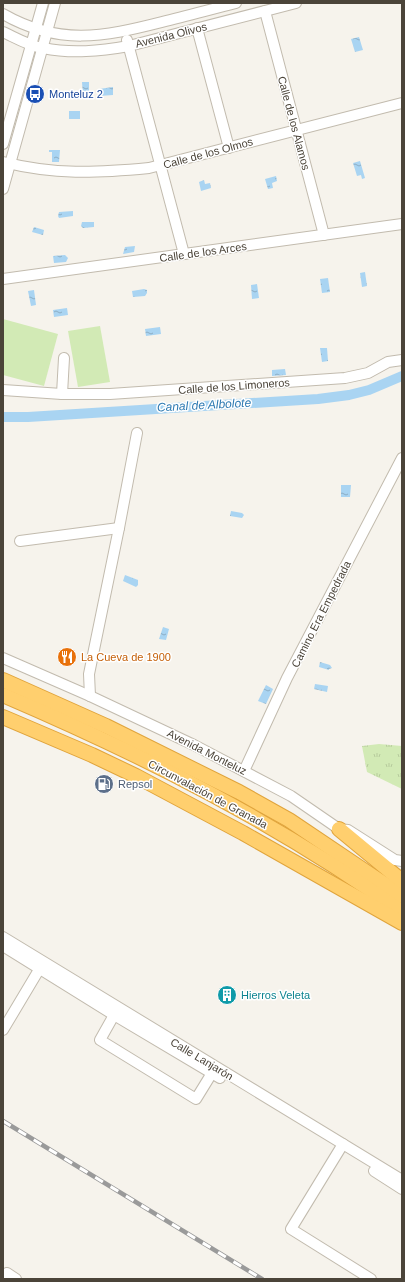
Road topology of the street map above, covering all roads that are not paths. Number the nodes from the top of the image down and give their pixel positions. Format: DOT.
graph roads {
  1 [pos="43,3"];
  2 [pos="55,3"];
  3 [pos="236,3"];
  4 [pos="296,3"];
  5 [pos="208,7"];
  6 [pos="265,11"];
  7 [pos="3,14"];
  8 [pos="212,25"];
  9 [pos="197,28"];
  10 [pos="35,29"];
  11 [pos="3,32"];
  12 [pos="46,32"];
  13 [pos="126,32"];
  14 [pos="31,45"];
  15 [pos="129,46"];
  16 [pos="42,48"];
  17 [pos="402,103"];
  18 [pos="295,130"];
  19 [pos="3,144"];
  20 [pos="228,148"];
  21 [pos="6,163"];
  22 [pos="160,166"];
  23 [pos="3,189"];
  24 [pos="402,224"];
  25 [pos="324,235"];
  26 [pos="184,254"];
  27 [pos="3,279"];
  28 [pos="64,358"];
  29 [pos="402,360"];
  30 [pos="3,390"];
  31 [pos="62,394"];
  32 [pos="137,433"];
  33 [pos="402,458"];
  34 [pos="119,528"];
  35 [pos="20,541"];
  36 [pos="3,658"];
  37 [pos="3,680"];
  38 [pos="3,695"];
  39 [pos="90,696"];
  40 [pos="3,717"];
  41 [pos="244,772"];
  42 [pos="339,829"];
  43 [pos="402,861"];
  44 [pos="402,880"];
  45 [pos="402,896"];
  46 [pos="402,912"];
  47 [pos="402,923"];
  48 [pos="3,937"];
  49 [pos="3,946"];
  50 [pos="40,968"];
  51 [pos="114,1015"];
  52 [pos="3,1030"];
  53 [pos="212,1073"];
  54 [pos="341,1147"];
  55 [pos="402,1180"];
  56 [pos="402,1189"];
  57 [pos="3,1279"];
  58 [pos="16,1279"];
  59 [pos="371,1279"];
  1 -- 10 [label="street"];
  2 -- 12 [label="street"];
  3 -- 5 [label="street, Avenida Olivos"];
  4 -- 6 [label="street, Avenida Olivos"];
  5 -- 8 [label="street, Avenida Olivos"];
  5 -- 13 [label="street, Avenida Olivos"];
  6 -- 8 [label="street, Avenida Olivos"];
  6 -- 18 [label="street, Calle de los Alamos"];
  7 -- 10 [label="street, Avenida Olivos"];
  8 -- 9 [label="street, Avenida Olivos"];
  9 -- 15 [label="street, Avenida Olivos"];
  9 -- 20 [label="street"];
  10 -- 12 [label="street, Avenida Olivos"];
  10 -- 14 [label="street"];
  11 -- 14 [label="street, Avenida Olivos"];
  12 -- 13 [label="street, Avenida Olivos"];
  12 -- 16 [label="street"];
  13 -- 15 [label="street, Avenida Olivos"];
  14 -- 16 [label="street, Avenida Olivos"];
  14 -- 19 [label="street"];
  15 -- 16 [label="street, Avenida Olivos"];
  15 -- 22 [label="street"];
  16 -- 21 [label="street"];
  17 -- 18 [label="street, Calle de los Olmos"];
  18 -- 20 [label="street, Calle de los Olmos"];
  18 -- 25 [label="street, Calle de los Alamos"];
  20 -- 22 [label="street, Calle de los Olmos"];
  21 -- 22 [label="street, Calle de los Olmos"];
  21 -- 23 [label="street"];
  22 -- 26 [label="street"];
  24 -- 25 [label="street, Calle de los Arces"];
  25 -- 26 [label="street, Calle de los Arces"];
  26 -- 27 [label="street, Calle de los Arces"];
  28 -- 31 [label="street"];
  29 -- 31 [label="street, Calle de los Limoneros"];
  30 -- 31 [label="street, Calle de los Limoneros"];
  32 -- 34 [label="street"];
  33 -- 41 [label="street, Camino Era Empedrada"];
  34 -- 35 [label="street"];
  34 -- 39 [label="street"];
  36 -- 39 [label="street, Avenida Monteluz"];
  37 -- 45 [label="highway, Circunvalación de Granada"];
  38 -- 46 [label="highway, Circunvalación de Granada"];
  39 -- 41 [label="street, Avenida Monteluz"];
  40 -- 47 [label="highway"];
  41 -- 42 [label="street, Avenida Monteluz"];
  42 -- 43 [label="street, Avenida Monteluz"];
  42 -- 44 [label="highway"];
  48 -- 54 [label="street, Calle Lanjarón"];
  49 -- 50 [label="street, Calle Lanjarón"];
  50 -- 51 [label="street, Calle Lanjarón"];
  50 -- 52 [label="street"];
  51 -- 53 [label="street, Calle Lanjarón"];
  51 -- 53 [label="street, Calle Lanjarón"];
  53 -- 54 [label="street, Calle Lanjarón"];
  54 -- 55 [label="street, Calle Lanjarón"];
  54 -- 56 [label="street, Calle Lanjarón"];
  54 -- 59 [label="street"];
  57 -- 58 [label="street"];
}
